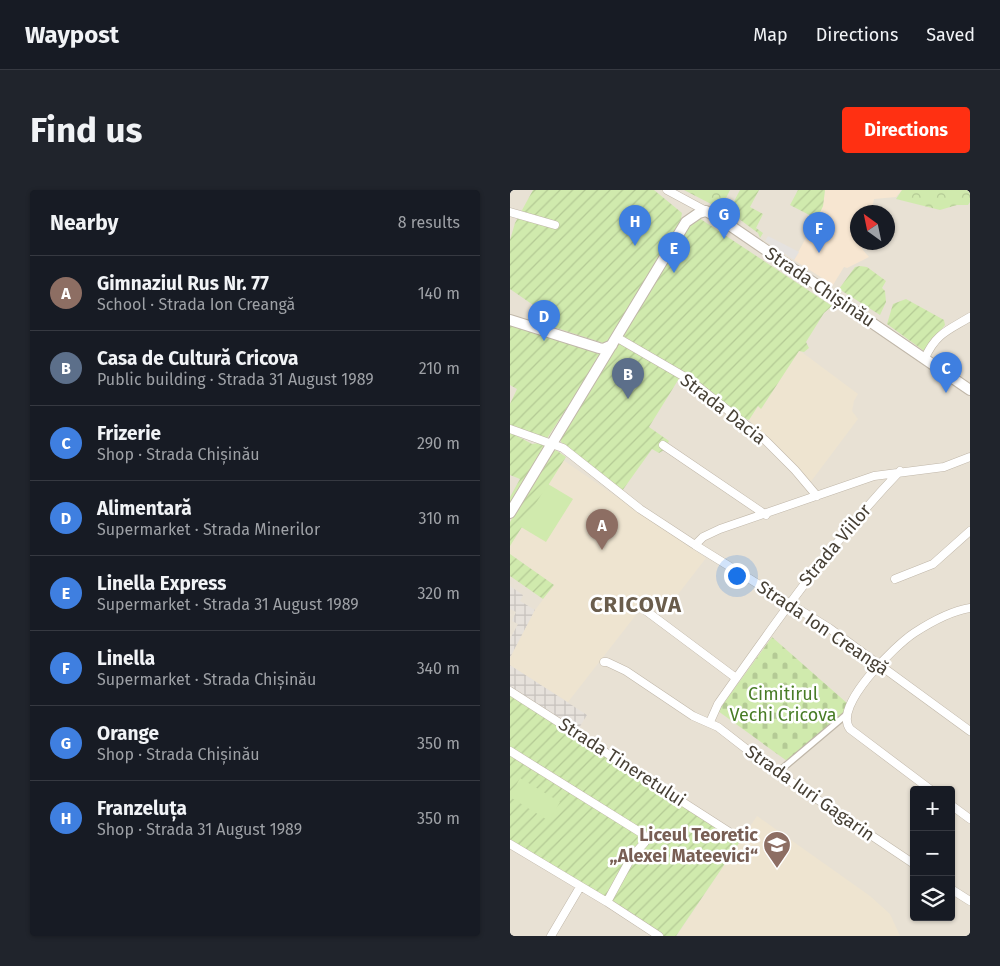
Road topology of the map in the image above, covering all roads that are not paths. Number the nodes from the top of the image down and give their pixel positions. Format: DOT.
graph roads {
  1 [pos="667,190"];
  2 [pos="706,211"];
  3 [pos="510,212"];
  4 [pos="556,225"];
  5 [pos="970,317"];
  6 [pos="510,320"];
  7 [pos="614,341"];
  8 [pos="925,358"];
  9 [pos="970,390"];
  10 [pos="510,429"];
  11 [pos="551,445"];
  12 [pos="663,445"];
  13 [pos="970,457"];
  14 [pos="900,471"];
  15 [pos="817,496"];
  16 [pos="510,513"];
  17 [pos="766,515"];
  18 [pos="970,531"];
  19 [pos="695,546"];
  20 [pos="896,578"];
  21 [pos="790,602"];
  22 [pos="970,608"];
  23 [pos="645,610"];
  24 [pos="604,662"];
  25 [pos="879,664"];
  26 [pos="736,678"];
  27 [pos="510,691"];
  28 [pos="847,714"];
  29 [pos="710,722"];
  30 [pos="970,731"];
  31 [pos="510,751"];
  32 [pos="777,773"];
  33 [pos="926,786"];
  34 [pos="955,808"];
  35 [pos="970,819"];
  36 [pos="734,835"];
  37 [pos="510,844"];
  38 [pos="910,861"];
  39 [pos="580,886"];
  40 [pos="955,892"];
  41 [pos="970,901"];
  42 [pos="607,902"];
  43 [pos="551,936"];
  44 [pos="659,936"];
  1 -- 2 [label="street, Strada Chișinău"];
  2 -- 7 [label="street"];
  2 -- 8 [label="street, Strada Chișinău"];
  3 -- 4 [label="street"];
  5 -- 8 [label="street"];
  6 -- 7 [label="street"];
  7 -- 11 [label="street"];
  7 -- 15 [label="street, Strada Dacia"];
  8 -- 9 [label="street, Strada Chișinău"];
  10 -- 11 [label="street, Strada Ion Creangă"];
  11 -- 16 [label="street"];
  11 -- 19 [label="street, Strada Ion Creangă"];
  12 -- 17 [label="street"];
  13 -- 14 [label="street"];
  14 -- 15 [label="street"];
  14 -- 21 [label="street, Strada Viilor"];
  15 -- 17 [label="street"];
  17 -- 19 [label="street"];
  18 -- 20 [label="street"];
  19 -- 21 [label="street, Strada Ion Creangă"];
  21 -- 25 [label="street, Strada Ion Creangă"];
  21 -- 26 [label="street, Strada Viilor"];
  22 -- 25 [label="street"];
  23 -- 26 [label="street"];
  24 -- 29 [label="street, Strada Iuri Gagarin"];
  25 -- 28 [label="street"];
  25 -- 30 [label="street, Strada Ion Creangă"];
  26 -- 29 [label="street, Strada Viilor"];
  27 -- 36 [label="street, Strada Tineretului"];
  28 -- 32 [label="street"];
  28 -- 33 [label="street"];
  29 -- 32 [label="street, Strada Iuri Gagarin"];
  31 -- 42 [label="street"];
  32 -- 38 [label="street, Strada Iuri Gagarin"];
  34 -- 35 [label="street"];
  37 -- 39 [label="street"];
  39 -- 42 [label="street"];
  39 -- 43 [label="street"];
  40 -- 41 [label="street"];
  42 -- 44 [label="street"];
}
